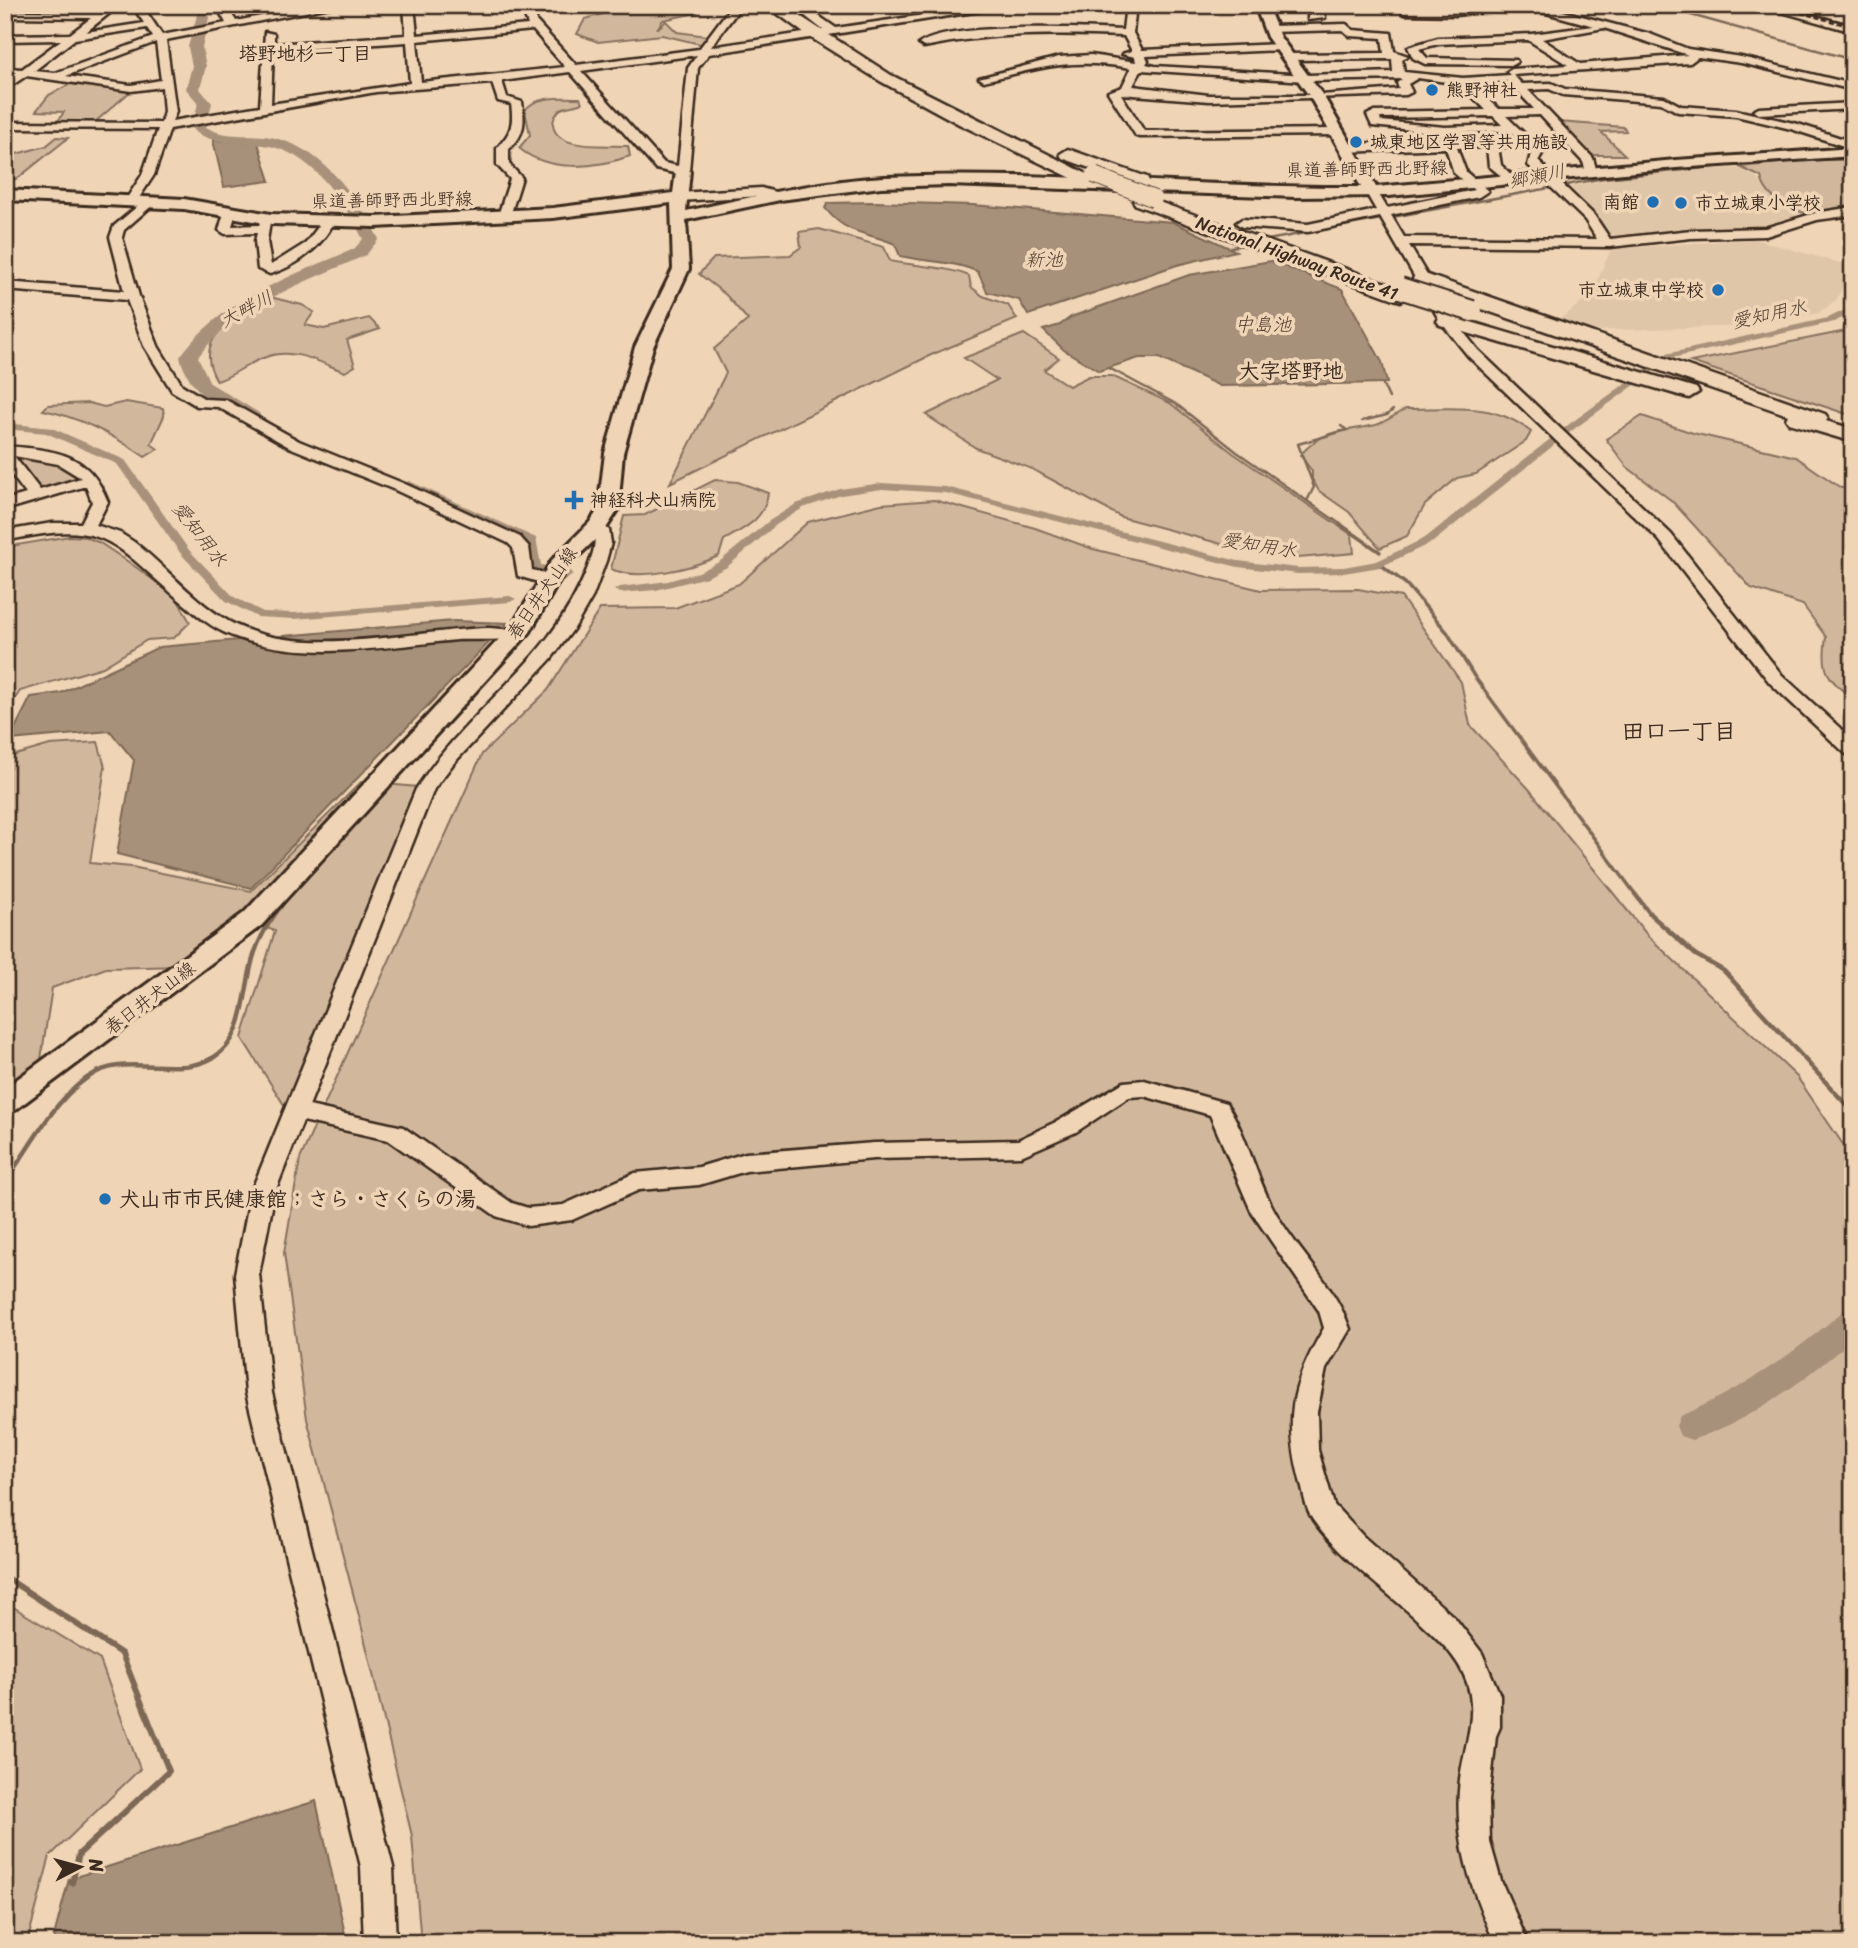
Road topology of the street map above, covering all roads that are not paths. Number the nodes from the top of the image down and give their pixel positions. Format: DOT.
graph roads {
  1 [pos="115,5"];
  2 [pos="137,5"];
  3 [pos="221,5"];
  4 [pos="335,5"];
  5 [pos="409,5"];
  6 [pos="532,5"];
  7 [pos="737,5"];
  8 [pos="773,5"];
  9 [pos="785,5"];
  10 [pos="796,5"];
  11 [pos="933,5"];
  12 [pos="1013,5"];
  13 [pos="1131,5"];
  14 [pos="1318,5"];
  15 [pos="1401,5"];
  16 [pos="1762,5"];
  17 [pos="1828,5"];
  18 [pos="251,11"];
  19 [pos="5,14"];
  20 [pos="102,15"];
  21 [pos="937,17"];
  22 [pos="1265,17"];
  23 [pos="1519,17"];
  24 [pos="267,19"];
  25 [pos="1824,22"];
  26 [pos="149,25"];
  27 [pos="233,25"];
  28 [pos="536,27"];
  29 [pos="1604,27"];
  30 [pos="1853,29"];
  31 [pos="1319,30"];
  32 [pos="1575,31"];
  33 [pos="824,33"];
  34 [pos="1128,33"];
  35 [pos="71,37"];
  36 [pos="1529,37"];
  37 [pos="5,38"];
  38 [pos="412,38"];
  39 [pos="159,39"];
  40 [pos="1658,41"];
  41 [pos="924,44"];
  42 [pos="1634,45"];
  43 [pos="268,48"];
  44 [pos="706,51"];
  45 [pos="1285,51"];
  46 [pos="1061,52"];
  47 [pos="1621,53"];
  48 [pos="1695,53"];
  49 [pos="1394,57"];
  50 [pos="1417,57"];
  51 [pos="1140,60"];
  52 [pos="1629,65"];
  53 [pos="1591,66"];
  54 [pos="1577,67"];
  55 [pos="575,69"];
  56 [pos="5,71"];
  57 [pos="24,72"];
  58 [pos="1399,75"];
  59 [pos="1416,75"];
  60 [pos="1513,75"];
  61 [pos="1363,76"];
  62 [pos="54,77"];
  63 [pos="1305,77"];
  64 [pos="984,78"];
  65 [pos="496,79"];
  66 [pos="1463,81"];
  67 [pos="165,83"];
  68 [pos="416,85"];
  69 [pos="5,87"];
  70 [pos="1853,87"];
  71 [pos="1127,89"];
  72 [pos="5,93"];
  73 [pos="1353,94"];
  74 [pos="1605,94"];
  75 [pos="925,95"];
  76 [pos="1321,96"];
  77 [pos="1664,100"];
  78 [pos="1853,106"];
  79 [pos="1540,107"];
  80 [pos="265,109"];
  81 [pos="1497,113"];
  82 [pos="1736,113"];
  83 [pos="5,125"];
  84 [pos="165,126"];
  85 [pos="1511,128"];
  86 [pos="1445,130"];
  87 [pos="1336,132"];
  88 [pos="1569,141"];
  89 [pos="1492,144"];
  90 [pos="1449,145"];
  91 [pos="1850,146"];
  92 [pos="1532,147"];
  93 [pos="1345,148"];
  94 [pos="1590,167"];
  95 [pos="683,171"];
  96 [pos="1084,179"];
  97 [pos="1511,180"];
  98 [pos="881,182"];
  99 [pos="1553,182"];
  100 [pos="1474,185"];
  101 [pos="1371,191"];
  102 [pos="5,195"];
  103 [pos="780,195"];
  104 [pos="1147,196"];
  105 [pos="679,197"];
  106 [pos="131,201"];
  107 [pos="149,203"];
  108 [pos="1853,211"];
  109 [pos="1387,215"];
  110 [pos="504,216"];
  111 [pos="1815,218"];
  112 [pos="678,219"];
  113 [pos="328,222"];
  114 [pos="265,224"];
  115 [pos="1840,226"];
  116 [pos="1237,230"];
  117 [pos="1401,241"];
  118 [pos="1606,243"];
  119 [pos="1422,279"];
  120 [pos="5,286"];
  121 [pos="1457,294"];
  122 [pos="132,296"];
  123 [pos="1432,296"];
  124 [pos="1447,321"];
  125 [pos="1496,337"];
  126 [pos="1468,347"];
  127 [pos="1611,358"];
  128 [pos="1821,423"];
  129 [pos="1853,429"];
  130 [pos="1853,436"];
  131 [pos="5,453"];
  132 [pos="92,480"];
  133 [pos="36,496"];
  134 [pos="5,505"];
  135 [pos="598,526"];
  136 [pos="86,528"];
  137 [pos="5,537"];
  138 [pos="553,572"];
  139 [pos="514,635"];
  140 [pos="1853,750"];
  141 [pos="5,1103"];
  142 [pos="296,1111"];
  143 [pos="380,1943"];
  144 [pos="1512,1943"];
  1 -- 20 [label="street"];
  2 -- 26 [label="street"];
  3 -- 27 [label="street"];
  4 -- 24 [label="street"];
  5 -- 38 [label="street"];
  6 -- 28 [label="street"];
  7 -- 44 [label="street, 春日井犬山線"];
  8 -- 33 [label="highway, National Highway Route 41"];
  9 -- 33 [label="highway, National Highway Route 41"];
  10 -- 33 [label="street"];
  11 -- 21 [label="street"];
  12 -- 21 [label="street"];
  13 -- 34 [label="street"];
  14 -- 31 [label="street"];
  15 -- 23 [label="street"];
  16 -- 25 [label="street"];
  17 -- 25 [label="street"];
  18 -- 24 [label="street"];
  19 -- 20 [label="street"];
  20 -- 35 [label="street"];
  21 -- 33 [label="street"];
  22 -- 31 [label="street"];
  22 -- 45 [label="main road"];
  23 -- 29 [label="street"];
  23 -- 32 [label="street"];
  23 -- 36 [label="street"];
  23 -- 50 [label="street"];
  23 -- 60 [label="street"];
  24 -- 27 [label="street"];
  24 -- 43 [label="street"];
  25 -- 30 [label="street"];
  26 -- 35 [label="street"];
  26 -- 39 [label="street"];
  27 -- 39 [label="street"];
  28 -- 38 [label="street"];
  28 -- 55 [label="street"];
  29 -- 32 [label="street"];
  29 -- 40 [label="street"];
  31 -- 45 [label="street"];
  31 -- 49 [label="street"];
  32 -- 36 [label="street"];
  33 -- 44 [label="street"];
  33 -- 75 [label="highway, National Highway Route 41"];
  33 -- 96 [label="highway, National Highway Route 41"];
  34 -- 41 [label="street"];
  34 -- 51 [label="street"];
  35 -- 37 [label="street"];
  35 -- 57 [label="street"];
  36 -- 54 [label="street"];
  38 -- 43 [label="street"];
  38 -- 68 [label="street"];
  39 -- 62 [label="street"];
  39 -- 67 [label="street"];
  40 -- 42 [label="street"];
  40 -- 48 [label="street"];
  43 -- 80 [label="street"];
  44 -- 55 [label="street"];
  44 -- 95 [label="street, 春日井犬山線"];
  45 -- 49 [label="street"];
  45 -- 51 [label="street"];
  45 -- 63 [label="main road"];
  46 -- 51 [label="street"];
  47 -- 52 [label="street"];
  48 -- 52 [label="street"];
  48 -- 70 [label="street"];
  49 -- 50 [label="street"];
  49 -- 58 [label="street"];
  50 -- 60 [label="street"];
  51 -- 63 [label="street"];
  51 -- 64 [label="street"];
  51 -- 71 [label="street"];
  52 -- 53 [label="street"];
  52 -- 77 [label="street"];
  53 -- 54 [label="street"];
  53 -- 74 [label="street"];
  54 -- 60 [label="street"];
  55 -- 65 [label="street"];
  55 -- 95 [label="street"];
  56 -- 57 [label="street"];
  57 -- 62 [label="street"];
  57 -- 69 [label="street"];
  58 -- 59 [label="street"];
  58 -- 61 [label="street"];
  59 -- 66 [label="street"];
  59 -- 73 [label="street"];
  60 -- 66 [label="street"];
  60 -- 74 [label="street"];
  60 -- 79 [label="street"];
  61 -- 63 [label="street"];
  61 -- 73 [label="street"];
  62 -- 67 [label="street"];
  62 -- 72 [label="street"];
  63 -- 76 [label="main road"];
  65 -- 68 [label="street"];
  65 -- 110 [label="street"];
  66 -- 81 [label="street"];
  67 -- 84 [label="street"];
  68 -- 80 [label="street"];
  71 -- 76 [label="street"];
  71 -- 87 [label="street"];
  73 -- 76 [label="street"];
  74 -- 77 [label="street"];
  75 -- 96 [label="highway, National Highway Route 41"];
  75 -- 104 [label="highway"];
  76 -- 87 [label="main road"];
  77 -- 82 [label="street"];
  78 -- 82 [label="street"];
  79 -- 81 [label="street"];
  79 -- 88 [label="street"];
  80 -- 84 [label="street"];
  81 -- 85 [label="street"];
  81 -- 86 [label="street"];
  82 -- 91 [label="street"];
  83 -- 84 [label="street"];
  84 -- 106 [label="street"];
  85 -- 86 [label="street"];
  85 -- 92 [label="street"];
  86 -- 90 [label="street"];
  87 -- 93 [label="main road"];
  88 -- 92 [label="street"];
  88 -- 94 [label="street"];
  89 -- 90 [label="street"];
  89 -- 92 [label="street"];
  89 -- 97 [label="street"];
  90 -- 93 [label="street"];
  90 -- 100 [label="street"];
  91 -- 94 [label="main road, 県道善師野西北野線"];
  92 -- 94 [label="street"];
  92 -- 99 [label="street"];
  93 -- 101 [label="main road"];
  94 -- 99 [label="main road, 県道善師野西北野線"];
  95 -- 105 [label="main road, 春日井犬山線"];
  96 -- 98 [label="main road, 県道善師野西北野線"];
  96 -- 104 [label="highway, National Highway Route 41"];
  97 -- 99 [label="main road, 県道善師野西北野線"];
  97 -- 100 [label="main road, 県道善師野西北野線"];
  98 -- 103 [label="main road, 県道善師野西北野線"];
  98 -- 112 [label="main road, 県道善師野西北野線"];
  99 -- 118 [label="street"];
  100 -- 101 [label="main road, 県道善師野西北野線"];
  100 -- 109 [label="street"];
  101 -- 104 [label="main road, 県道善師野西北野線"];
  101 -- 109 [label="street"];
  102 -- 106 [label="main road, 県道善師野西北野線"];
  103 -- 105 [label="street, 県道善師野西北野線"];
  103 -- 112 [label="main road, 県道善師野西北野線"];
  104 -- 116 [label="highway, National Highway Route 41"];
  105 -- 110 [label="main road, 県道善師野西北野線"];
  105 -- 112 [label="main road, 春日井犬山線"];
  106 -- 107 [label="main road, 県道善師野西北野線"];
  107 -- 114 [label="main road, 県道善師野西北野線"];
  107 -- 122 [label="street"];
  108 -- 111 [label="street"];
  109 -- 116 [label="street"];
  109 -- 117 [label="street"];
  110 -- 113 [label="main road, 県道善師野西北野線"];
  111 -- 115 [label="street"];
  111 -- 118 [label="street"];
  112 -- 135 [label="main road, 春日井犬山線"];
  113 -- 114 [label="main road, 県道善師野西北野線"];
  113 -- 114 [label="street"];
  116 -- 127 [label="highway, National Highway Route 41"];
  117 -- 118 [label="street"];
  117 -- 119 [label="street"];
  119 -- 121 [label="highway"];
  119 -- 123 [label="street"];
  120 -- 122 [label="street"];
  121 -- 123 [label="highway"];
  121 -- 127 [label="highway"];
  122 -- 138 [label="street"];
  123 -- 124 [label="street"];
  124 -- 125 [label="highway"];
  124 -- 126 [label="street"];
  125 -- 126 [label="highway"];
  125 -- 127 [label="highway"];
  126 -- 140 [label="street"];
  127 -- 128 [label="highway"];
  128 -- 129 [label="highway"];
  128 -- 130 [label="highway"];
  131 -- 132 [label="street"];
  131 -- 133 [label="street"];
  132 -- 133 [label="street"];
  132 -- 136 [label="street"];
  133 -- 134 [label="street"];
  135 -- 138 [label="main road, 春日井犬山線"];
  135 -- 142 [label="street"];
  136 -- 137 [label="street"];
  136 -- 139 [label="street"];
  138 -- 139 [label="main road, 春日井犬山線"];
  139 -- 141 [label="main road, 春日井犬山線"];
  142 -- 143 [label="street"];
  142 -- 144 [label="street"];
}
